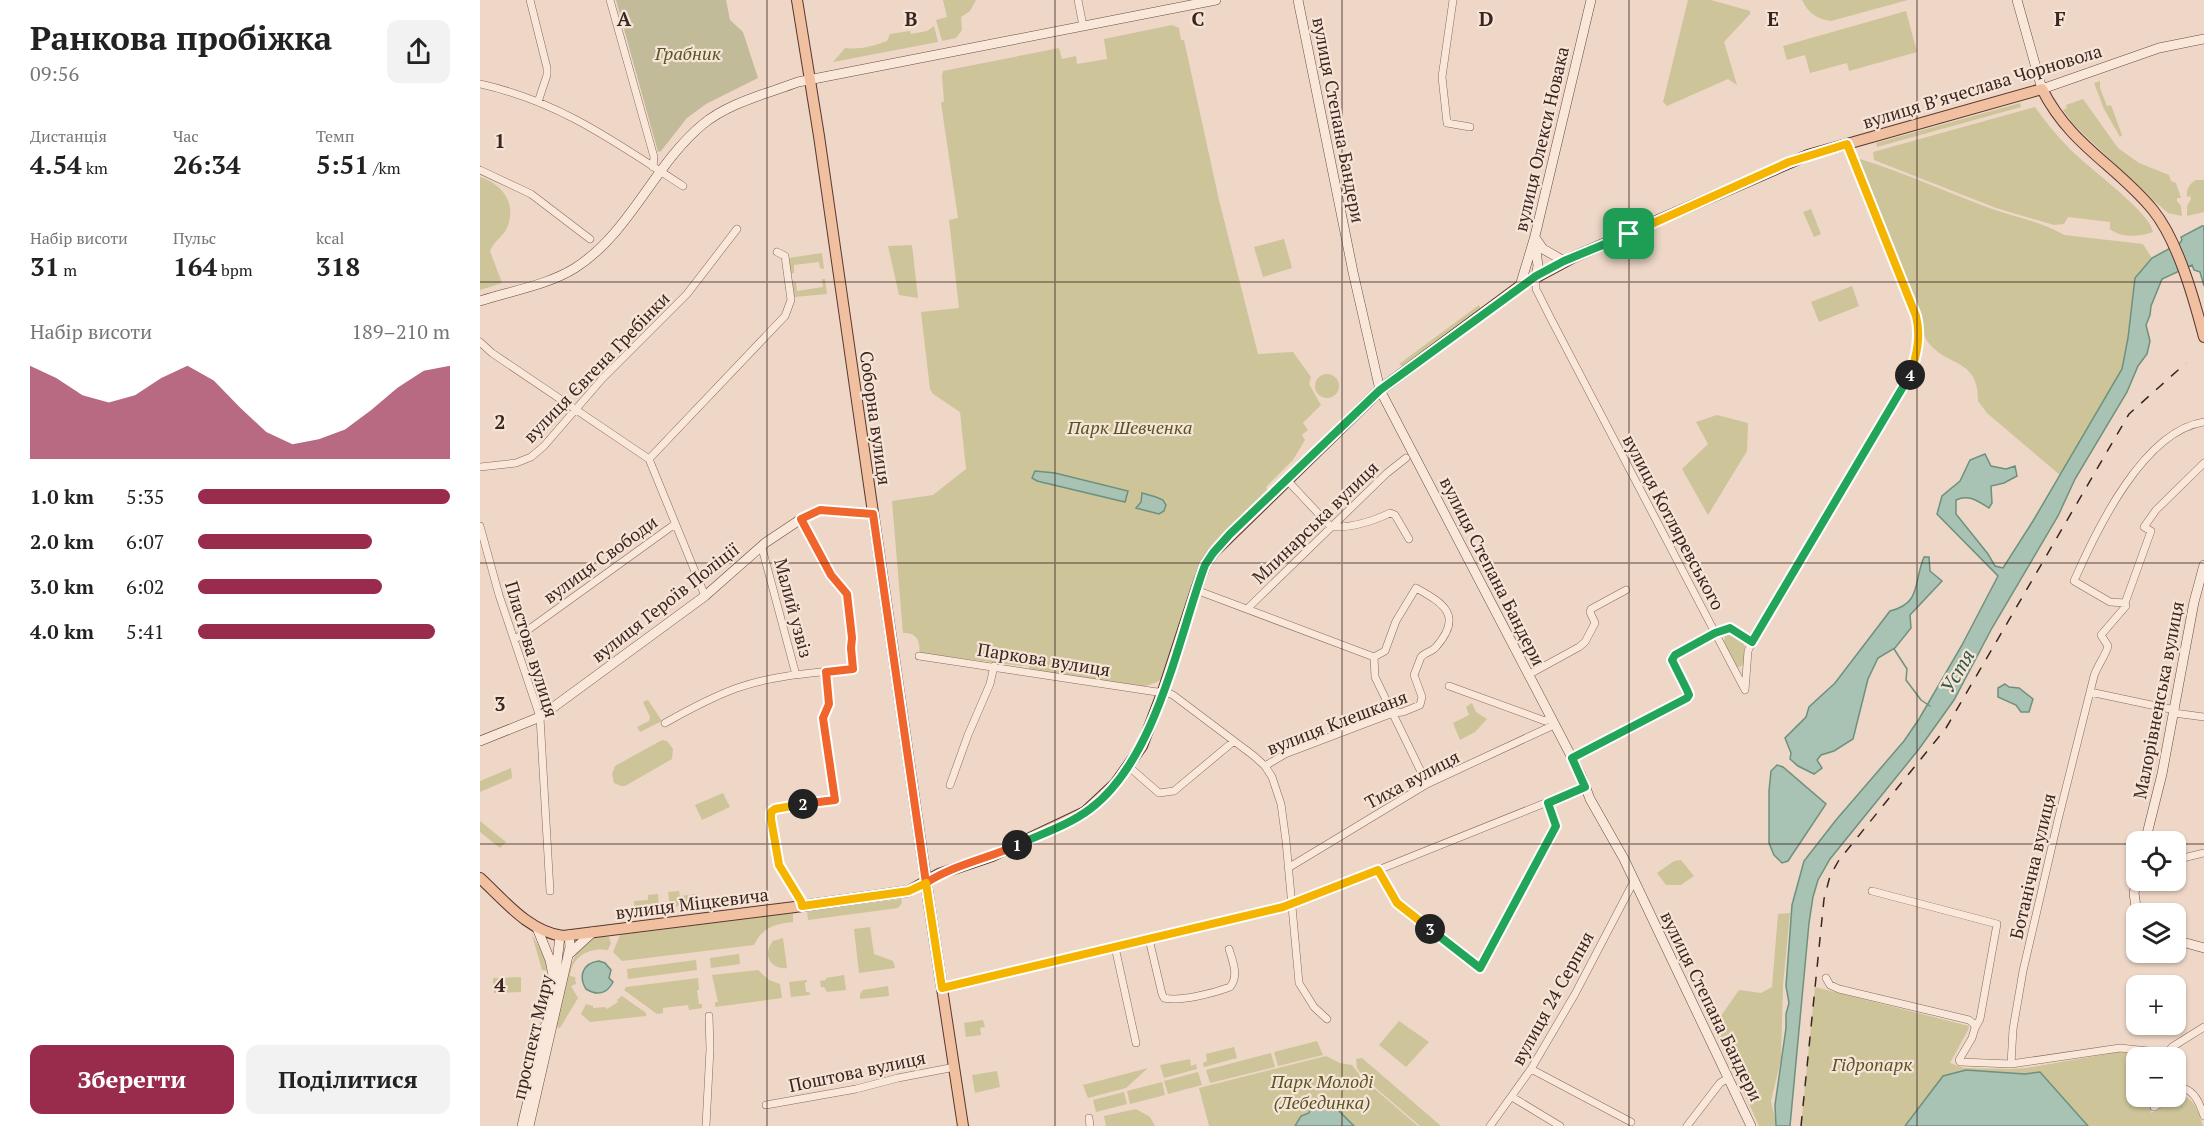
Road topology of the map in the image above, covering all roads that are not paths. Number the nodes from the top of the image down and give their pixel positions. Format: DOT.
graph roads {
  1 [pos="530,0"];
  2 [pos="610,0"];
  3 [pos="797,0"];
  4 [pos="1078,0"];
  5 [pos="1216,0"];
  6 [pos="1298,0"];
  7 [pos="1453,0"];
  8 [pos="1580,0"];
  9 [pos="2017,0"];
  10 [pos="1591,1"];
  11 [pos="1083,26"];
  12 [pos="2204,39"];
  13 [pos="811,80"];
  14 [pos="480,84"];
  15 [pos="2042,89"];
  16 [pos="538,102"];
  17 [pos="1470,127"];
  18 [pos="1847,144"];
  19 [pos="480,170"];
  20 [pos="657,170"];
  21 [pos="683,186"];
  22 [pos="737,229"];
  23 [pos="1535,236"];
  24 [pos="590,239"];
  25 [pos="777,252"];
  26 [pos="1564,261"];
  27 [pos="1527,263"];
  28 [pos="1536,276"];
  29 [pos="1520,286"];
  30 [pos="480,300"];
  31 [pos="2204,337"];
  32 [pos="480,342"];
  33 [pos="1380,390"];
  34 [pos="577,409"];
  35 [pos="2204,422"];
  36 [pos="1406,458"];
  37 [pos="649,459"];
  38 [pos="2204,463"];
  39 [pos="480,466"];
  40 [pos="1286,479"];
  41 [pos="873,514"];
  42 [pos="801,519"];
  43 [pos="675,524"];
  44 [pos="480,526"];
  45 [pos="1331,527"];
  46 [pos="1409,539"];
  47 [pos="762,548"];
  48 [pos="2204,565"];
  49 [pos="1196,590"];
  50 [pos="1626,590"];
  51 [pos="705,596"];
  52 [pos="2125,603"];
  53 [pos="1247,609"];
  54 [pos="1715,633"];
  55 [pos="514,640"];
  56 [pos="1752,642"];
  57 [pos="919,656"];
  58 [pos="1374,657"];
  59 [pos="994,666"];
  60 [pos="826,672"];
  61 [pos="796,675"];
  62 [pos="1528,675"];
  63 [pos="1449,686"];
  64 [pos="1163,691"];
  65 [pos="2090,692"];
  66 [pos="2175,712"];
  67 [pos="1392,713"];
  68 [pos="540,717"];
  69 [pos="2204,717"];
  70 [pos="1553,722"];
  71 [pos="665,723"];
  72 [pos="480,741"];
  73 [pos="1234,741"];
  74 [pos="1572,758"];
  75 [pos="1128,766"];
  76 [pos="1265,766"];
  77 [pos="1427,784"];
  78 [pos="950,785"];
  79 [pos="1585,787"];
  80 [pos="1548,803"];
  81 [pos="2148,831"];
  82 [pos="2204,853"];
  83 [pos="2186,857"];
  84 [pos="1288,868"];
  85 [pos="1378,870"];
  86 [pos="480,878"];
  87 [pos="1634,881"];
  88 [pos="926,883"];
  89 [pos="550,891"];
  90 [pos="1872,891"];
  91 [pos="1291,905"];
  92 [pos="802,906"];
  93 [pos="537,928"];
  94 [pos="593,932"];
  95 [pos="564,935"];
  96 [pos="1149,939"];
  97 [pos="2186,943"];
  98 [pos="1115,947"];
  99 [pos="2204,948"];
  100 [pos="1229,949"];
  101 [pos="568,955"];
  102 [pos="1826,978"];
  103 [pos="942,988"];
  104 [pos="554,989"];
  105 [pos="709,1016"];
  106 [pos="1327,1019"];
  107 [pos="2204,1027"];
  108 [pos="1975,1028"];
  109 [pos="1137,1043"];
  110 [pos="2172,1047"];
  111 [pos="2126,1049"];
  112 [pos="2011,1064"];
  113 [pos="955,1067"];
  114 [pos="1532,1069"];
  115 [pos="1728,1078"];
  116 [pos="2186,1089"];
  117 [pos="1512,1097"];
  118 [pos="766,1105"];
  119 [pos="2204,1116"];
  120 [pos="1089,1118"];
  121 [pos="1631,1122"];
  122 [pos="522,1126"];
  123 [pos="529,1126"];
  124 [pos="706,1126"];
  125 [pos="963,1126"];
  126 [pos="1090,1126"];
  127 [pos="1490,1126"];
  128 [pos="1560,1126"];
  129 [pos="1687,1126"];
  130 [pos="1751,1126"];
  1 -- 16 [label="street"];
  2 -- 20 [label="street"];
  3 -- 13 [label="main road, Соборна вулиця"];
  4 -- 11 [label="street"];
  5 -- 11 [label="street"];
  6 -- 33 [label="street, вулиця Степана Бандери"];
  7 -- 17 [label="street"];
  8 -- 10 [label="street"];
  9 -- 15 [label="street"];
  10 -- 23 [label="street, вулиця Олекси Новака"];
  11 -- 13 [label="street"];
  12 -- 15 [label="street, вулиця Вʼячеслава Чорновола"];
  13 -- 20 [label="street"];
  13 -- 41 [label="main road, Соборна вулиця"];
  14 -- 16 [label="street"];
  15 -- 18 [label="main road, вулиця Вʼячеслава Чорновола"];
  15 -- 31 [label="main road"];
  16 -- 20 [label="street"];
  18 -- 26 [label="main road, вулиця Вʼячеслава Чорновола"];
  18 -- 56 [label="street"];
  19 -- 24 [label="street"];
  20 -- 21 [label="street"];
  20 -- 30 [label="street"];
  22 -- 34 [label="street, вулиця Євгена Гребінки"];
  23 -- 26 [label="street"];
  23 -- 27 [label="street, вулиця Олекси Новака"];
  23 -- 28 [label="street"];
  25 -- 37 [label="street"];
  26 -- 28 [label="main road, вулиця Вʼячеслава Чорновола"];
  27 -- 28 [label="street"];
  27 -- 29 [label="street, вулиця Олекси Новака"];
  28 -- 29 [label="main road, вулиця Вʼячеслава Чорновола"];
  28 -- 54 [label="street, вулиця Котляревського"];
  29 -- 33 [label="main road, вулиця Вʼячеслава Чорновола"];
  32 -- 34 [label="street"];
  33 -- 40 [label="main road, вулиця Вʼячеслава Чорновола"];
  33 -- 62 [label="street, вулиця Степана Бандери"];
  34 -- 37 [label="street"];
  34 -- 39 [label="street, вулиця Євгена Гребінки"];
  35 -- 52 [label="street"];
  36 -- 45 [label="street, Млинарська вулиця"];
  37 -- 43 [label="street"];
  38 -- 52 [label="street, Ботанічна вулиця"];
  40 -- 45 [label="street"];
  40 -- 49 [label="main road, вулиця Вʼячеслава Чорновола"];
  41 -- 42 [label="street, вулиця Героїв Поліції"];
  41 -- 88 [label="main road, Соборна вулиця"];
  42 -- 47 [label="street, вулиця Героїв Поліції"];
  42 -- 60 [label="street"];
  43 -- 51 [label="street"];
  43 -- 55 [label="street, вулиця Свободи"];
  44 -- 55 [label="street, Пластова вулиця"];
  45 -- 46 [label="street"];
  45 -- 53 [label="street, Млинарська вулиця"];
  47 -- 51 [label="street, вулиця Героїв Поліції"];
  47 -- 61 [label="street, Малий узвіз"];
  48 -- 66 [label="street, Малорівненська вулиця"];
  49 -- 53 [label="street"];
  49 -- 64 [label="main road, вулиця Вʼячеслава Чорновола"];
  50 -- 62 [label="street"];
  51 -- 68 [label="street, вулиця Героїв Поліції"];
  52 -- 65 [label="street, Ботанічна вулиця"];
  53 -- 58 [label="street"];
  54 -- 56 [label="street, вулиця Котляревського"];
  54 -- 56 [label="street"];
  54 -- 74 [label="street"];
  55 -- 68 [label="street, Пластова вулиця"];
  57 -- 59 [label="street, Паркова вулиця"];
  58 -- 67 [label="street"];
  58 -- 67 [label="street, вулиця Клешканя"];
  59 -- 64 [label="street, Паркова вулиця"];
  59 -- 78 [label="street"];
  60 -- 61 [label="street"];
  60 -- 92 [label="street"];
  61 -- 71 [label="street"];
  62 -- 70 [label="street, вулиця Степана Бандери"];
  63 -- 70 [label="street"];
  64 -- 73 [label="street"];
  64 -- 75 [label="main road, вулиця Вʼячеслава Чорновола"];
  65 -- 66 [label="street"];
  65 -- 112 [label="street, Ботанічна вулиця"];
  66 -- 69 [label="street"];
  66 -- 81 [label="street, Малорівненська вулиця"];
  67 -- 76 [label="street, вулиця Клешканя"];
  67 -- 77 [label="street"];
  68 -- 72 [label="street, вулиця Героїв Поліції"];
  68 -- 89 [label="street, Пластова вулиця"];
  70 -- 74 [label="street, вулиця Степана Бандери"];
  70 -- 77 [label="street, Тиха вулиця"];
  73 -- 75 [label="street"];
  73 -- 76 [label="street"];
  74 -- 79 [label="street, вулиця Степана Бандери"];
  75 -- 88 [label="main road, вулиця Вʼячеслава Чорновола"];
  76 -- 84 [label="street"];
  77 -- 84 [label="street, Тиха вулиця"];
  79 -- 80 [label="street"];
  79 -- 87 [label="street, вулиця Степана Бандери"];
  80 -- 85 [label="street"];
  80 -- 85 [label="street"];
  82 -- 83 [label="street"];
  84 -- 91 [label="street"];
  85 -- 91 [label="street"];
  86 -- 93 [label="main road, вулиця Міцкевича"];
  87 -- 114 [label="street, вулиця 24 Серпня"];
  87 -- 115 [label="street, вулиця Степана Бандери"];
  88 -- 92 [label="main road, вулиця Міцкевича"];
  88 -- 103 [label="main road, Соборна вулиця"];
  90 -- 108 [label="street, Ботанічна вулиця"];
  91 -- 96 [label="street"];
  91 -- 106 [label="street"];
  92 -- 94 [label="main road, вулиця Міцкевича"];
  93 -- 95 [label="main road, вулиця Міцкевича"];
  93 -- 104 [label="street, проспект Миру"];
  94 -- 95 [label="main road, вулиця Міцкевича"];
  94 -- 101 [label="street, проспект Миру"];
  95 -- 101 [label="street, проспект Миру"];
  95 -- 104 [label="street, проспект Миру"];
  96 -- 98 [label="street"];
  96 -- 100 [label="street"];
  97 -- 99 [label="street"];
  98 -- 103 [label="street"];
  98 -- 109 [label="street"];
  101 -- 123 [label="street, проспект Миру"];
  102 -- 108 [label="street"];
  103 -- 113 [label="main road, Соборна вулиця"];
  104 -- 122 [label="street, проспект Миру"];
  105 -- 124 [label="street"];
  107 -- 110 [label="street"];
  108 -- 112 [label="street, Ботанічна вулиця"];
  111 -- 112 [label="street"];
  113 -- 118 [label="street, Поштова вулиця"];
  113 -- 125 [label="main road, Соборна вулиця"];
  114 -- 117 [label="street, вулиця 24 Серпня"];
  114 -- 121 [label="street"];
  115 -- 129 [label="street"];
  115 -- 130 [label="street, вулиця Степана Бандери"];
  116 -- 119 [label="street"];
  117 -- 127 [label="street, вулиця 24 Серпня"];
  117 -- 128 [label="street"];
  120 -- 126 [label="street"];
}
